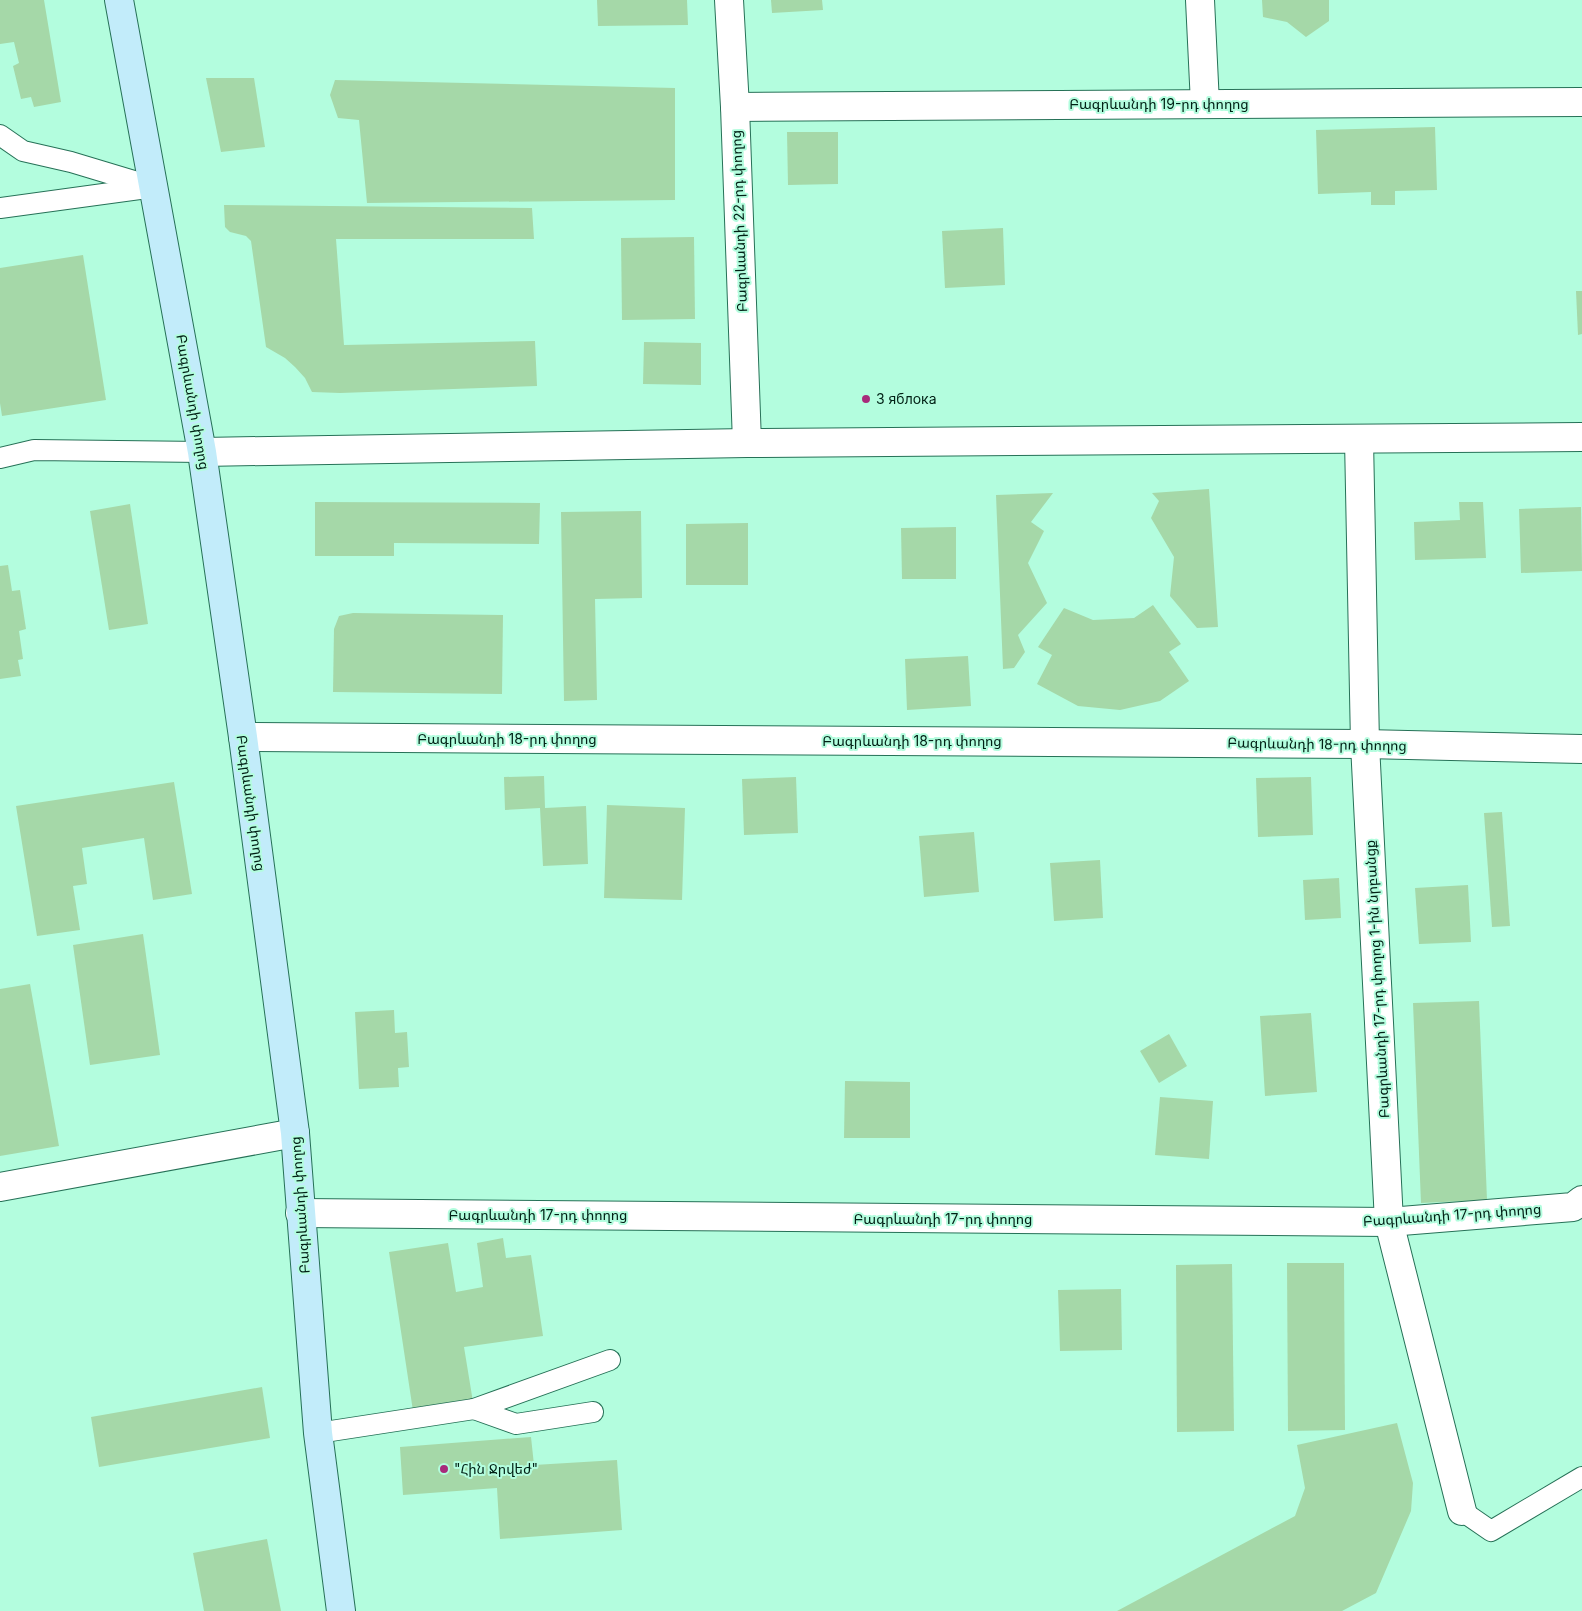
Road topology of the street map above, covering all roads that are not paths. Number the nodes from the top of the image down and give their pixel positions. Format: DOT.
graph roads {
  1 [pos="120,0"];
  2 [pos="730,0"];
  3 [pos="1200,0"];
  4 [pos="1582,102"];
  5 [pos="1205,104"];
  6 [pos="735,107"];
  7 [pos="0,135"];
  8 [pos="154,187"];
  9 [pos="0,208"];
  10 [pos="1582,437"];
  11 [pos="1359,439"];
  12 [pos="747,443"];
  13 [pos="202,452"];
  14 [pos="0,458"];
  15 [pos="243,737"];
  16 [pos="1365,744"];
  17 [pos="1582,749"];
  18 [pos="295,1133"];
  19 [pos="0,1187"];
  20 [pos="1582,1200"];
  21 [pos="300,1213"];
  22 [pos="1389,1222"];
  23 [pos="610,1360"];
  24 [pos="474,1409"];
  25 [pos="593,1412"];
  26 [pos="318,1433"];
  27 [pos="1582,1477"];
  28 [pos="1462,1510"];
  29 [pos="342,1611"];
  1 -- 8 [label="main road, Բագրևանդի փողոց"];
  2 -- 6 [label="street, Բագրևանդի 22-րդ փողոց"];
  3 -- 5 [label="street"];
  4 -- 5 [label="street, Բագրևանդի 19-րդ փողոց"];
  5 -- 6 [label="street, Բագրևանդի 19-րդ փողոց"];
  6 -- 12 [label="street, Բագրևանդի 22-րդ փողոց"];
  7 -- 8 [label="lane"];
  8 -- 9 [label="lane"];
  8 -- 13 [label="main road, Բագրևանդի փողոց"];
  10 -- 11 [label="street"];
  11 -- 12 [label="street"];
  11 -- 16 [label="street, Բագրևանդի 17-րդ փողոց 1-ին նրբանցք"];
  12 -- 13 [label="street"];
  13 -- 14 [label="lane"];
  13 -- 15 [label="main road, Բագրևանդի փողոց"];
  15 -- 16 [label="street, Բագրևանդի 18-րդ փողոց"];
  15 -- 18 [label="main road, Բագրևանդի փողոց"];
  16 -- 17 [label="street, Բագրևանդի 18-րդ փողոց"];
  16 -- 22 [label="street, Բագրևանդի 17-րդ փողոց 1-ին նրբանցք"];
  18 -- 19 [label="street"];
  18 -- 21 [label="main road, Բագրևանդի փողոց"];
  20 -- 22 [label="street, Բագրևանդի 17-րդ փողոց"];
  21 -- 22 [label="street, Բագրևանդի 17-րդ փողոց"];
  21 -- 26 [label="main road, Բագրևանդի փողոց"];
  22 -- 28 [label="street, Բագրևանդի 17-րդ փողոց 1-ին նրբանցք"];
  23 -- 24 [label="lane"];
  24 -- 25 [label="lane"];
  24 -- 26 [label="lane"];
  26 -- 29 [label="main road, Բագրևանդի փողոց"];
  27 -- 28 [label="lane"];
}
